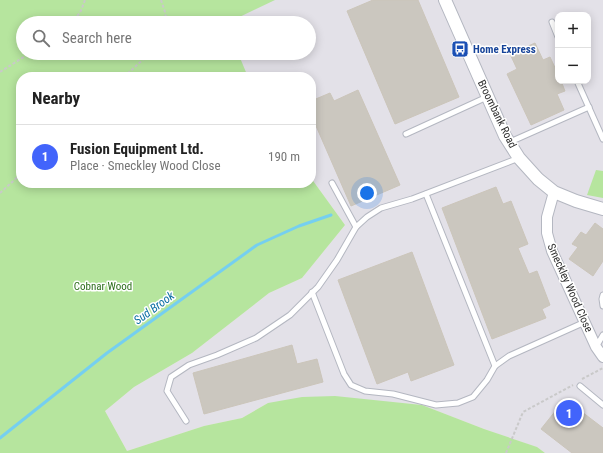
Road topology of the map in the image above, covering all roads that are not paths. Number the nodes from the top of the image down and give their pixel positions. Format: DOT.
graph roads {
  1 [pos="447,1"];
  2 [pos="552,22"];
  3 [pos="555,30"];
  4 [pos="578,84"];
  5 [pos="488,96"];
  6 [pos="589,107"];
  7 [pos="406,134"];
  8 [pos="603,139"];
  9 [pos="509,142"];
  10 [pos="519,158"];
  11 [pos="332,183"];
  12 [pos="554,192"];
  13 [pos="426,194"];
  14 [pos="603,209"];
  15 [pos="356,227"];
  16 [pos="312,292"];
  17 [pos="603,295"];
  18 [pos="603,306"];
  19 [pos="585,322"];
  20 [pos="603,335"];
  21 [pos="596,347"];
  22 [pos="603,357"];
  23 [pos="495,366"];
  24 [pos="580,386"];
  25 [pos="603,405"];
  26 [pos="186,421"];
  1 -- 5 [label="street, Broombank Road"];
  2 -- 3 [label="lane"];
  4 -- 6 [label="lane"];
  5 -- 7 [label="lane"];
  5 -- 9 [label="street, Broombank Road"];
  6 -- 8 [label="lane"];
  6 -- 9 [label="lane"];
  9 -- 10 [label="street, Broombank Road"];
  10 -- 12 [label="street, Broombank Road"];
  10 -- 13 [label="lane"];
  11 -- 15 [label="lane"];
  12 -- 14 [label="street, Broombank Road"];
  12 -- 19 [label="street, Smeckley Wood Close"];
  13 -- 15 [label="lane"];
  13 -- 23 [label="lane"];
  15 -- 16 [label="lane"];
  16 -- 23 [label="lane"];
  16 -- 26 [label="lane"];
  17 -- 18 [label="lane"];
  19 -- 21 [label="street, Smeckley Wood Close"];
  19 -- 23 [label="lane"];
  20 -- 21 [label="lane"];
  21 -- 22 [label="street, Smeckley Wood Close"];
  24 -- 25 [label="lane"];
}
